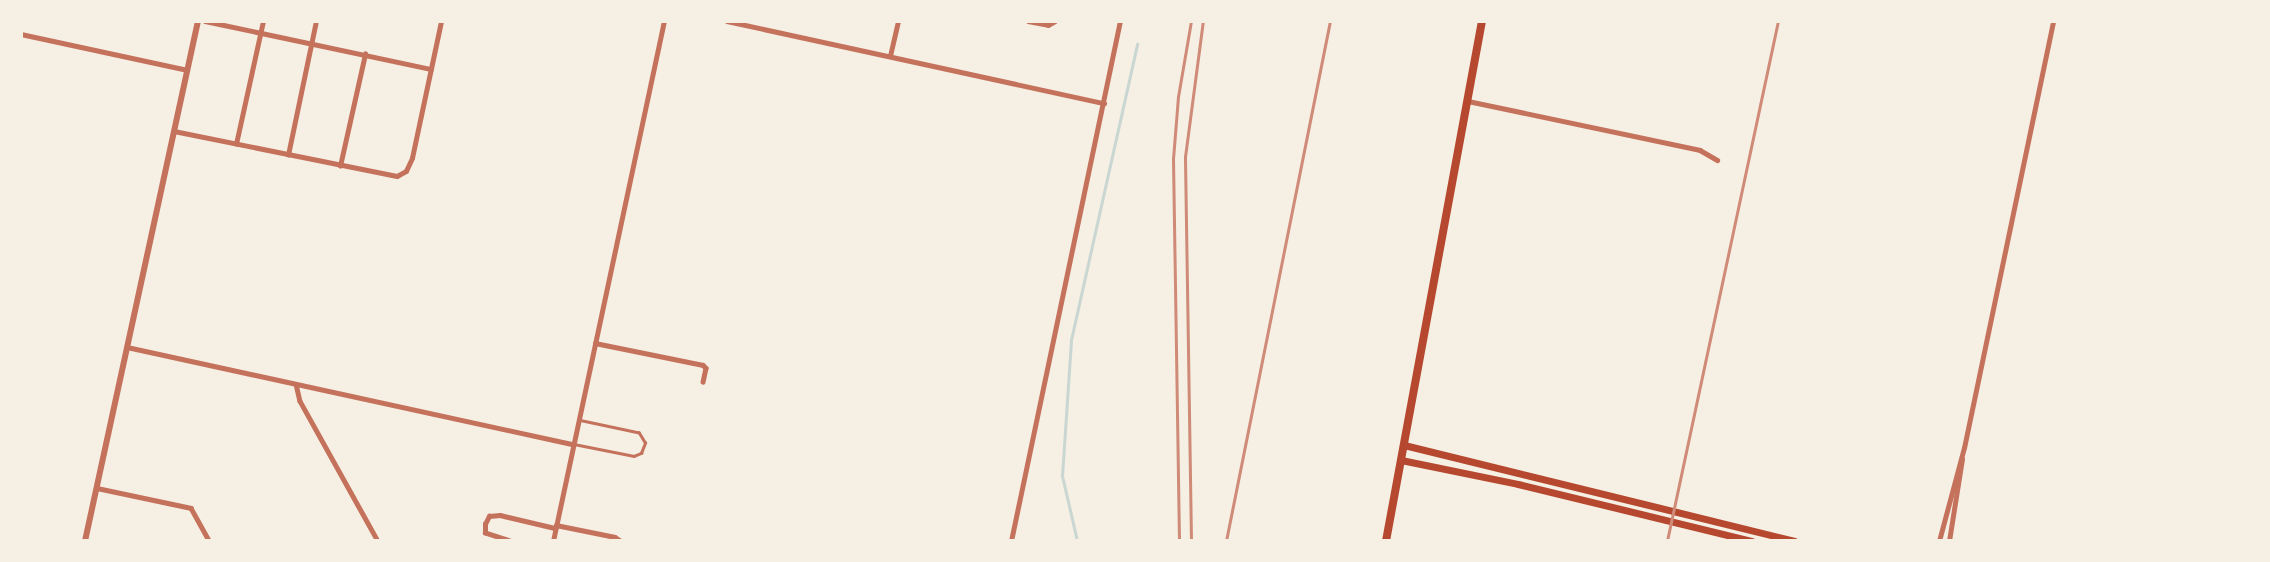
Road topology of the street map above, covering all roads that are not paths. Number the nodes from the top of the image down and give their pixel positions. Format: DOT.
graph roads {
  1 [pos="198,21"];
  2 [pos="205,21"];
  3 [pos="263,21"];
  4 [pos="316,21"];
  5 [pos="441,21"];
  6 [pos="664,21"];
  7 [pos="727,21"];
  8 [pos="898,21"];
  9 [pos="1028,21"];
  10 [pos="1055,21"];
  11 [pos="1120,21"];
  12 [pos="1482,21"];
  13 [pos="2053,21"];
  14 [pos="261,32"];
  15 [pos="21,34"];
  16 [pos="311,43"];
  17 [pos="365,54"];
  18 [pos="890,56"];
  19 [pos="431,69"];
  20 [pos="187,70"];
  21 [pos="1468,101"];
  22 [pos="1104,103"];
  23 [pos="174,131"];
  24 [pos="236,144"];
  25 [pos="288,155"];
  26 [pos="1717,160"];
  27 [pos="340,166"];
  28 [pos="594,344"];
  29 [pos="127,347"];
  30 [pos="704,382"];
  31 [pos="296,384"];
  32 [pos="578,420"];
  33 [pos="573,444"];
  34 [pos="1404,445"];
  35 [pos="1964,448"];
  36 [pos="1401,460"];
  37 [pos="97,488"];
  38 [pos="556,526"];
  39 [pos="85,541"];
  40 [pos="209,541"];
  41 [pos="378,541"];
  42 [pos="510,541"];
  43 [pos="553,541"];
  44 [pos="621,541"];
  45 [pos="1011,541"];
  46 [pos="1386,541"];
  47 [pos="1752,541"];
  48 [pos="1794,541"];
  49 [pos="1939,541"];
  50 [pos="1949,541"];
  1 -- 20 [label="street"];
  2 -- 14 [label="street"];
  3 -- 14 [label="street"];
  4 -- 16 [label="street"];
  5 -- 19 [label="street"];
  6 -- 28 [label="street"];
  7 -- 18 [label="street"];
  8 -- 18 [label="street"];
  9 -- 10 [label="street"];
  11 -- 22 [label="street"];
  12 -- 21 [label="main road"];
  13 -- 35 [label="street"];
  14 -- 16 [label="street"];
  14 -- 24 [label="street"];
  15 -- 20 [label="street"];
  16 -- 17 [label="street"];
  16 -- 25 [label="street"];
  17 -- 19 [label="street"];
  17 -- 27 [label="street"];
  18 -- 22 [label="street"];
  19 -- 27 [label="street"];
  20 -- 23 [label="street"];
  21 -- 26 [label="street"];
  21 -- 34 [label="main road"];
  22 -- 45 [label="street"];
  23 -- 24 [label="street"];
  23 -- 29 [label="street"];
  24 -- 25 [label="street"];
  25 -- 27 [label="street"];
  28 -- 30 [label="street"];
  28 -- 32 [label="street"];
  29 -- 31 [label="street"];
  29 -- 37 [label="street"];
  31 -- 33 [label="street"];
  31 -- 41 [label="street"];
  32 -- 33 [label="street"];
  32 -- 33 [label="lane"];
  33 -- 38 [label="street"];
  34 -- 36 [label="main road"];
  34 -- 48 [label="main road"];
  35 -- 49 [label="street"];
  35 -- 50 [label="street"];
  36 -- 46 [label="main road"];
  36 -- 47 [label="main road"];
  37 -- 39 [label="street"];
  37 -- 40 [label="street"];
  38 -- 42 [label="street"];
  38 -- 43 [label="street"];
  38 -- 44 [label="street"];
}
